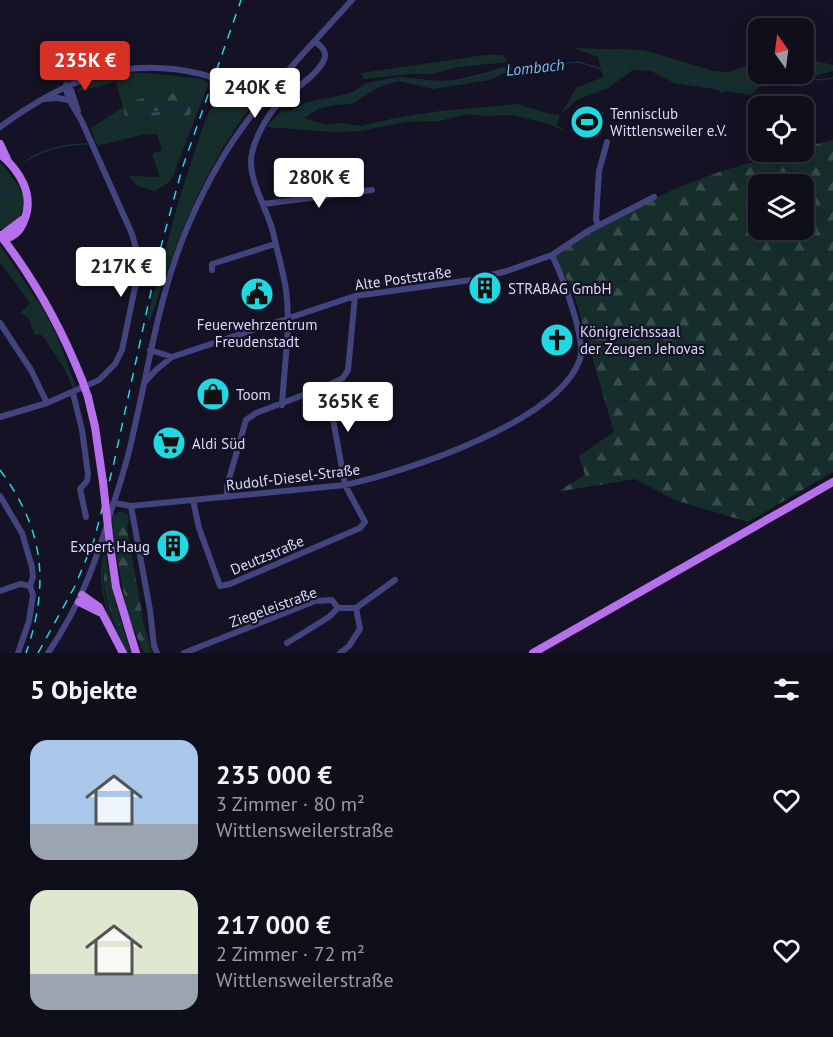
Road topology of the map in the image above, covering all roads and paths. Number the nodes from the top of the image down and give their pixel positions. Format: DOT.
graph roads {
  1 [pos="352,0"];
  2 [pos="315,40"];
  3 [pos="66,85"];
  4 [pos="276,85"];
  5 [pos="236,87"];
  6 [pos="254,91"];
  7 [pos="41,99"];
  8 [pos="68,100"];
  9 [pos="260,104"];
  10 [pos="78,113"];
  11 [pos="0,127"];
  12 [pos="607,142"];
  13 [pos="0,144"];
  14 [pos="0,154"];
  15 [pos="7,160"];
  16 [pos="372,190"];
  17 [pos="654,197"];
  18 [pos="263,204"];
  19 [pos="26,217"];
  20 [pos="598,225"];
  21 [pos="18,233"];
  22 [pos="2,237"];
  23 [pos="275,244"];
  24 [pos="552,255"];
  25 [pos="17,257"];
  26 [pos="212,270"];
  27 [pos="355,296"];
  28 [pos="288,318"];
  29 [pos="0,323"];
  30 [pos="150,353"];
  31 [pos="169,359"];
  32 [pos="144,384"];
  33 [pos="327,386"];
  34 [pos="73,393"];
  35 [pos="47,403"];
  36 [pos="282,405"];
  37 [pos="0,417"];
  38 [pos="833,482"];
  39 [pos="345,485"];
  40 [pos="0,495"];
  41 [pos="227,496"];
  42 [pos="193,500"];
  43 [pos="114,503"];
  44 [pos="131,506"];
  45 [pos="86,517"];
  46 [pos="395,580"];
  47 [pos="30,586"];
  48 [pos="0,591"];
  49 [pos="81,598"];
  50 [pos="338,608"];
  51 [pos="356,609"];
  52 [pos="287,643"];
  53 [pos="18,653"];
  54 [pos="48,653"];
  55 [pos="123,653"];
  56 [pos="136,653"];
  57 [pos="157,653"];
  58 [pos="184,653"];
  59 [pos="340,653"];
  60 [pos="533,653"];
  1 -- 2 [label="street"];
  2 -- 4 [label="street"];
  2 -- 18 [label="street"];
  3 -- 5 [label="street"];
  3 -- 7 [label="street"];
  3 -- 8 [label="street"];
  3 -- 10 [label="street"];
  4 -- 6 [label="street"];
  4 -- 9 [label="street"];
  5 -- 6 [label="street"];
  5 -- 9 [label="street"];
  6 -- 9 [label="street"];
  7 -- 8 [label="street"];
  7 -- 11 [label="street"];
  8 -- 10 [label="street"];
  9 -- 30 [label="street"];
  10 -- 34 [label="street"];
  12 -- 20 [label="street"];
  13 -- 15 [label="main road"];
  14 -- 15 [label="main road"];
  15 -- 19 [label="main road"];
  16 -- 18 [label="street"];
  17 -- 20 [label="street, Alte Poststraße"];
  18 -- 23 [label="street"];
  19 -- 21 [label="main road"];
  19 -- 22 [label="main road"];
  20 -- 24 [label="street, Alte Poststraße"];
  21 -- 22 [label="main road"];
  21 -- 25 [label="main road"];
  22 -- 25 [label="main road"];
  23 -- 26 [label="street"];
  23 -- 28 [label="street"];
  24 -- 27 [label="street, Alte Poststraße"];
  24 -- 39 [label="street, Rudolf-Diesel-Straße"];
  25 -- 56 [label="main road, bridge"];
  27 -- 28 [label="street, Alte Poststraße"];
  27 -- 33 [label="street"];
  28 -- 31 [label="street, Alte Poststraße"];
  28 -- 36 [label="street"];
  29 -- 35 [label="street"];
  30 -- 31 [label="street"];
  30 -- 32 [label="street"];
  31 -- 32 [label="street, Alte Poststraße"];
  32 -- 43 [label="street"];
  33 -- 36 [label="street"];
  33 -- 39 [label="street"];
  34 -- 35 [label="street"];
  34 -- 45 [label="street"];
  35 -- 37 [label="street"];
  36 -- 41 [label="street"];
  38 -- 60 [label="main road"];
  39 -- 41 [label="street, Rudolf-Diesel-Straße"];
  39 -- 42 [label="street, Deutzstraße"];
  40 -- 47 [label="street"];
  41 -- 42 [label="street, Rudolf-Diesel-Straße"];
  42 -- 44 [label="street, Rudolf-Diesel-Straße"];
  43 -- 44 [label="street, Rudolf-Diesel-Straße"];
  43 -- 49 [label="street"];
  44 -- 57 [label="street"];
  46 -- 51 [label="street"];
  47 -- 48 [label="street"];
  47 -- 53 [label="street"];
  49 -- 54 [label="street"];
  49 -- 55 [label="main road"];
  50 -- 51 [label="street, Ziegeleistraße"];
  50 -- 52 [label="street"];
  50 -- 58 [label="street, Ziegeleistraße"];
  51 -- 59 [label="street"];
}
